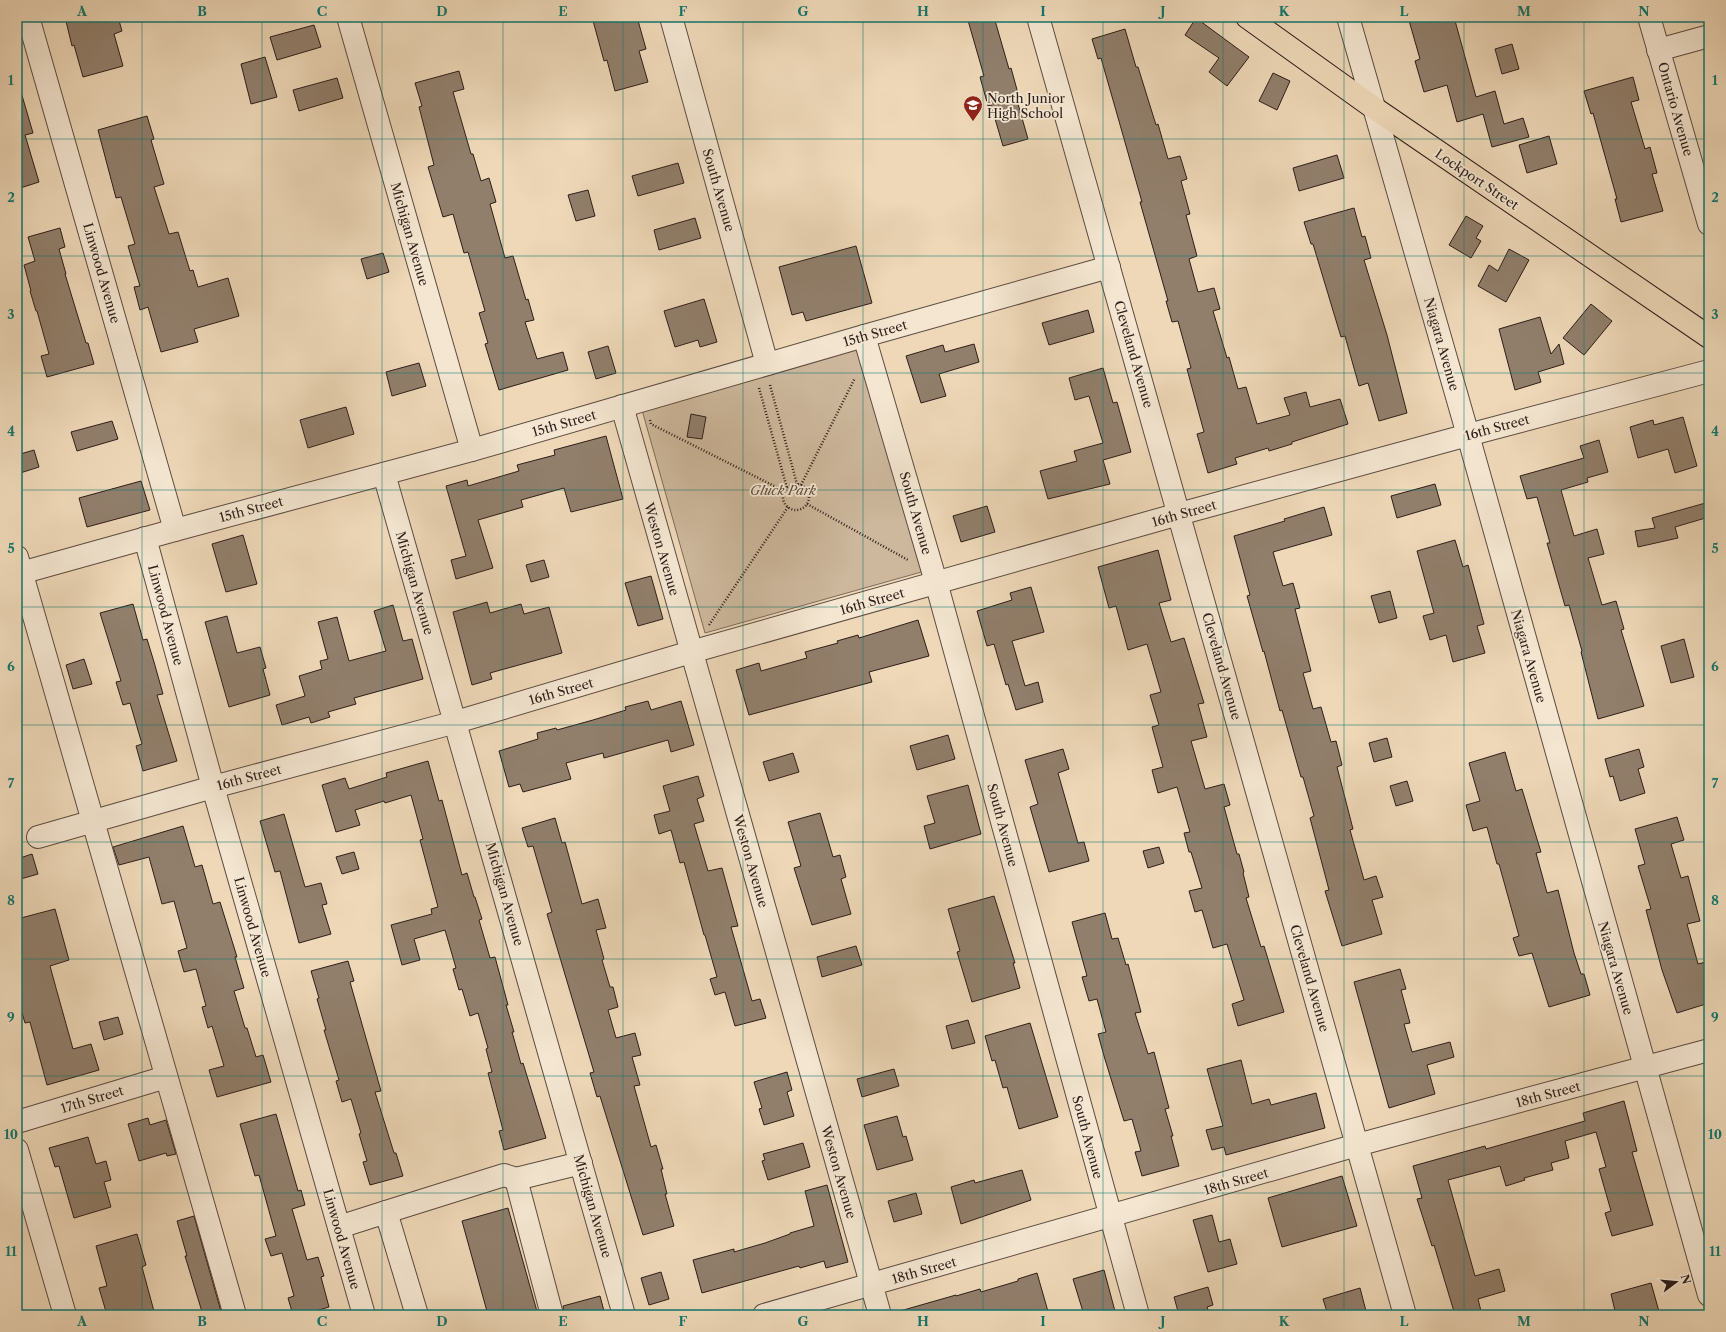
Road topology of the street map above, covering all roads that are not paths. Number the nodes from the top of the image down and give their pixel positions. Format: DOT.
graph roads {
  1 [pos="28,17"];
  2 [pos="348,17"];
  3 [pos="671,17"];
  4 [pos="1038,17"];
  5 [pos="1247,17"];
  6 [pos="1348,17"];
  7 [pos="1649,17"];
  8 [pos="1709,36"];
  9 [pos="1658,50"];
  10 [pos="1374,108"];
  11 [pos="1709,224"];
  12 [pos="1109,267"];
  13 [pos="864,336"];
  14 [pos="1709,337"];
  15 [pos="1709,371"];
  16 [pos="769,374"];
  17 [pos="622,406"];
  18 [pos="1468,435"];
  19 [pos="472,450"];
  20 [pos="384,474"];
  21 [pos="1179,514"];
  22 [pos="175,530"];
  23 [pos="145,538"];
  24 [pos="19,568"];
  25 [pos="936,582"];
  26 [pos="691,652"];
  27 [pos="456,722"];
  28 [pos="213,787"];
  29 [pos="92,822"];
  30 [pos="38,837"];
  31 [pos="1709,1050"];
  32 [pos="1644,1068"];
  33 [pos="166,1077"];
  34 [pos="17,1122"];
  35 [pos="1358,1145"];
  36 [pos="17,1150"];
  37 [pos="581,1163"];
  38 [pos="516,1179"];
  39 [pos="386,1212"];
  40 [pos="1110,1217"];
  41 [pos="339,1227"];
  42 [pos="872,1285"];
  43 [pos="1709,1295"];
  44 [pos="65,1315"];
  45 [pos="235,1315"];
  46 [pos="364,1315"];
  47 [pos="417,1315"];
  48 [pos="552,1315"];
  49 [pos="624,1315"];
  50 [pos="764,1315"];
  51 [pos="880,1315"];
  52 [pos="1138,1315"];
  53 [pos="1405,1315"];
  1 -- 22 [label="street, Linwood Avenue"];
  2 -- 19 [label="street, Michigan Avenue"];
  3 -- 16 [label="street, South Avenue"];
  4 -- 12 [label="street, Cleveland Avenue"];
  5 -- 10 [label="main road, Lockport Street"];
  6 -- 10 [label="street, Niagara Avenue"];
  7 -- 9 [label="street, Ontario Avenue"];
  8 -- 9 [label="street"];
  9 -- 11 [label="street, Ontario Avenue"];
  10 -- 14 [label="main road, Lockport Street"];
  10 -- 18 [label="street, Niagara Avenue"];
  12 -- 13 [label="street, 15th Street"];
  12 -- 21 [label="street, Cleveland Avenue"];
  13 -- 16 [label="street, 15th Street"];
  13 -- 25 [label="street, South Avenue"];
  15 -- 18 [label="street, 16th Street"];
  16 -- 17 [label="street, 15th Street"];
  17 -- 19 [label="street, 15th Street"];
  17 -- 26 [label="street, Weston Avenue"];
  18 -- 21 [label="street, 16th Street"];
  18 -- 32 [label="street, Niagara Avenue"];
  19 -- 20 [label="street, 15th Street"];
  20 -- 22 [label="street, 15th Street"];
  20 -- 27 [label="street, Michigan Avenue"];
  21 -- 25 [label="street, 16th Street"];
  21 -- 35 [label="street, Cleveland Avenue"];
  22 -- 23 [label="street, 15th Street"];
  23 -- 24 [label="street, 15th Street"];
  23 -- 28 [label="street, Linwood Avenue"];
  24 -- 29 [label="street"];
  25 -- 26 [label="street, 16th Street"];
  25 -- 40 [label="street, South Avenue"];
  26 -- 27 [label="street, 16th Street"];
  26 -- 42 [label="street, Weston Avenue"];
  27 -- 28 [label="street, 16th Street"];
  27 -- 37 [label="street, Michigan Avenue"];
  28 -- 29 [label="street, 16th Street"];
  28 -- 41 [label="street, Linwood Avenue"];
  29 -- 30 [label="street, 16th Street"];
  29 -- 33 [label="street"];
  31 -- 32 [label="street, 18th Street"];
  32 -- 35 [label="street, 18th Street"];
  32 -- 43 [label="street, Niagara Avenue"];
  33 -- 34 [label="street, 17th Street"];
  33 -- 45 [label="street"];
  35 -- 40 [label="street, 18th Street"];
  35 -- 53 [label="street, Cleveland Avenue"];
  36 -- 44 [label="street"];
  37 -- 38 [label="street"];
  37 -- 49 [label="street, Michigan Avenue"];
  38 -- 39 [label="street"];
  38 -- 48 [label="street"];
  39 -- 41 [label="street"];
  39 -- 47 [label="street"];
  40 -- 42 [label="street, 18th Street"];
  40 -- 52 [label="street, South Avenue"];
  41 -- 46 [label="street, Linwood Avenue"];
  42 -- 50 [label="street, 18th Street"];
  42 -- 51 [label="street, Weston Avenue"];
}
